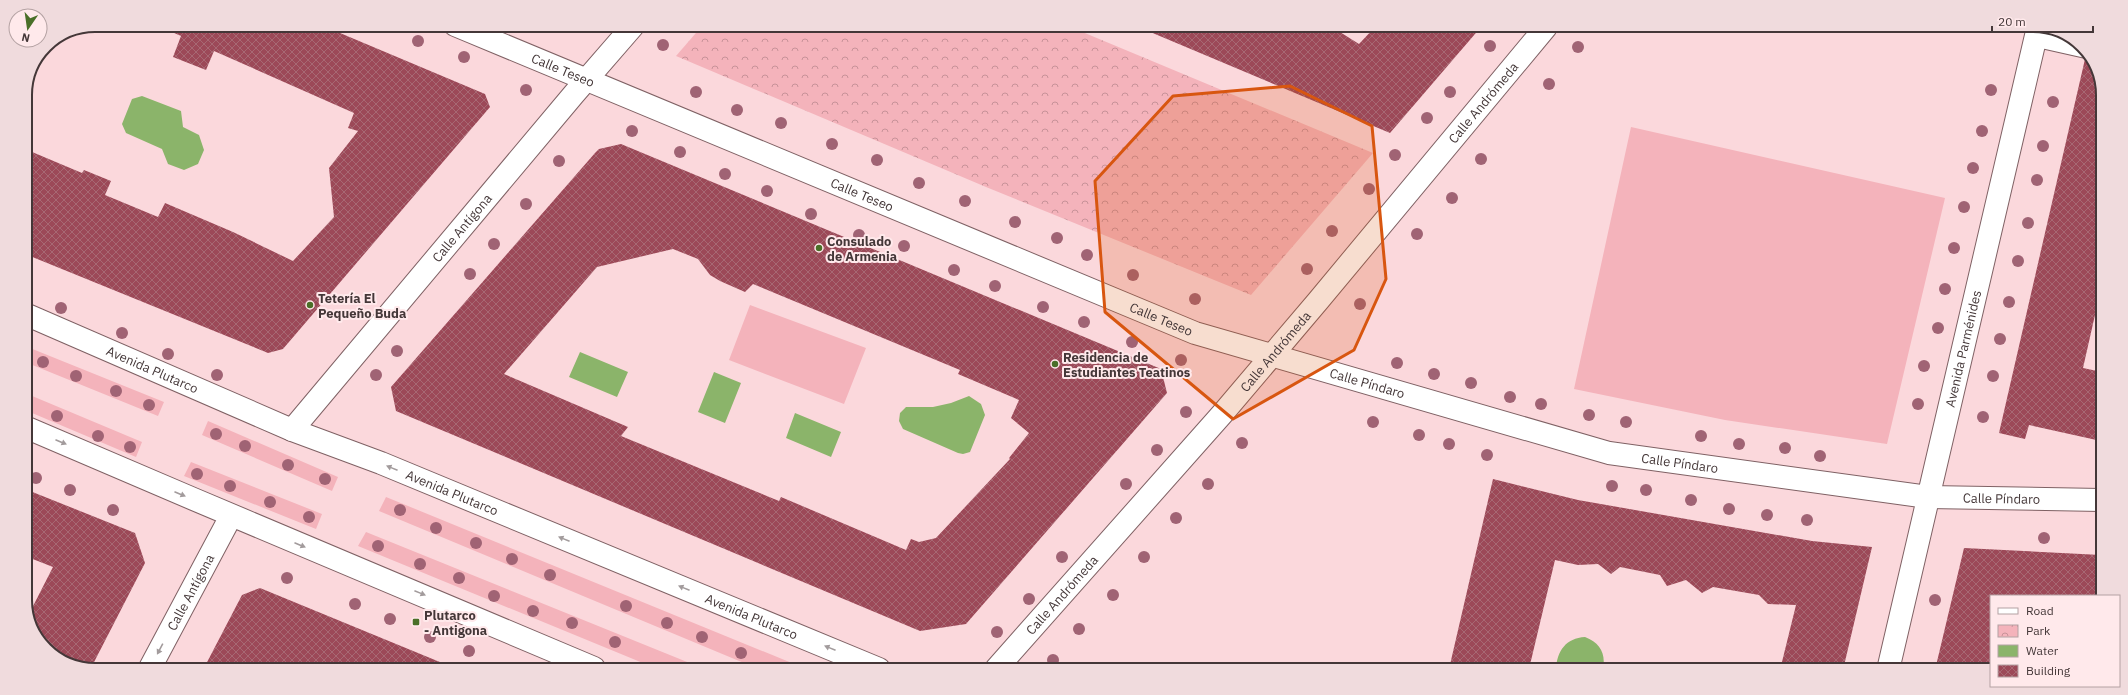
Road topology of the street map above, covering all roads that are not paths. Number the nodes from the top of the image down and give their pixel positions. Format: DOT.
graph roads {
  1 [pos="470,32"];
  2 [pos="628,32"];
  3 [pos="1542,32"];
  4 [pos="2036,33"];
  5 [pos="2070,44"];
  6 [pos="586,80"];
  7 [pos="32,317"];
  8 [pos="1272,356"];
  9 [pos="32,430"];
  10 [pos="292,430"];
  11 [pos="1928,497"];
  12 [pos="2096,500"];
  13 [pos="231,516"];
  14 [pos="153,663"];
  15 [pos="582,663"];
  16 [pos="864,663"];
  17 [pos="1001,663"];
  18 [pos="1890,663"];
  1 -- 6 [label="street, Calle Teseo"];
  2 -- 6 [label="street, Calle Antígona"];
  3 -- 8 [label="street, Calle Andrómeda"];
  4 -- 5 [label="lane"];
  4 -- 11 [label="street, Avenida Parménides"];
  6 -- 8 [label="street, Calle Teseo"];
  6 -- 10 [label="street, Calle Antígona"];
  7 -- 10 [label="street, Avenida Plutarco"];
  8 -- 11 [label="street, Calle Píndaro"];
  8 -- 17 [label="street, Calle Andrómeda"];
  9 -- 13 [label="street, one-way"];
  16 -- 10 [label="street, Avenida Plutarco, one-way"];
  11 -- 12 [label="street, Calle Píndaro"];
  11 -- 18 [label="street, Avenida Parménides"];
  13 -- 14 [label="street, Calle Antígona, one-way"];
  13 -- 15 [label="street, one-way"];
}
